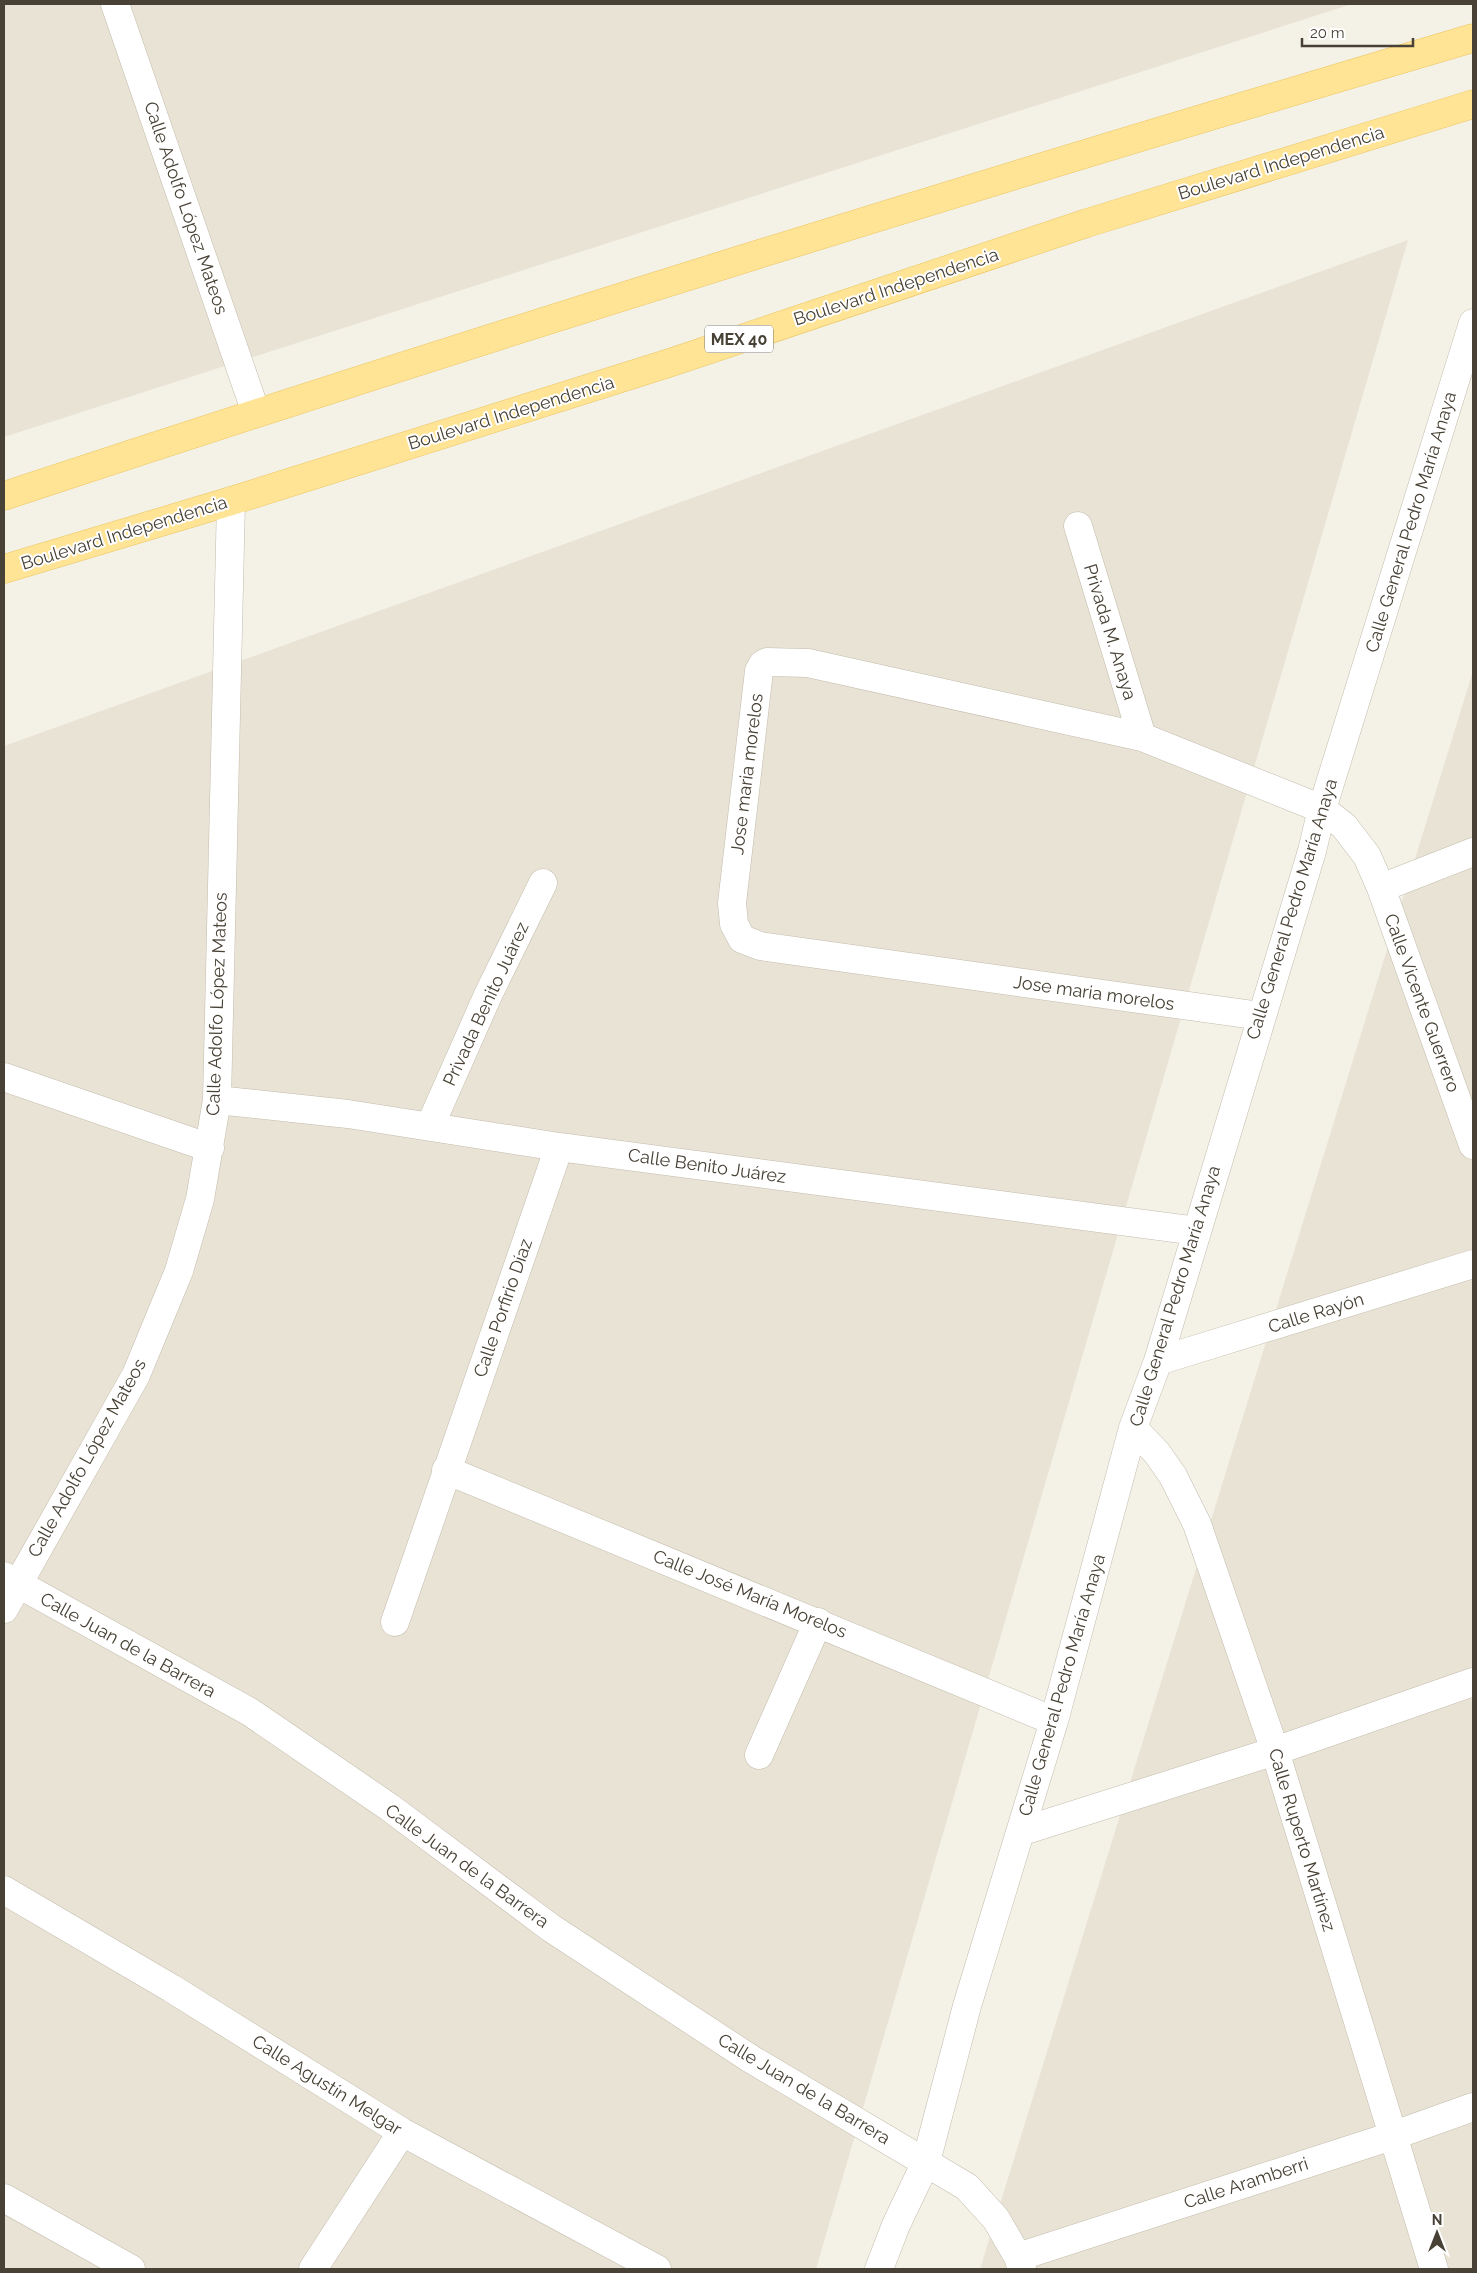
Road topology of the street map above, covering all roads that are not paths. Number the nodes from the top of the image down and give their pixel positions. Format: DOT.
graph roads {
  1 [pos="115,4"];
  2 [pos="1473,38"];
  3 [pos="1473,104"];
  4 [pos="1473,323"];
  5 [pos="256,412"];
  6 [pos="4,496"];
  7 [pos="231,501"];
  8 [pos="1078,526"];
  9 [pos="4,569"];
  10 [pos="1142,737"];
  11 [pos="1322,809"];
  12 [pos="1473,852"];
  13 [pos="542,883"];
  14 [pos="1381,888"];
  15 [pos="1260,1016"];
  16 [pos="4,1077"];
  17 [pos="217,1100"];
  18 [pos="430,1126"];
  19 [pos="1473,1145"];
  20 [pos="559,1147"];
  21 [pos="210,1148"];
  22 [pos="1197,1231"];
  23 [pos="1473,1264"];
  24 [pos="1158,1361"];
  25 [pos="1133,1428"];
  26 [pos="446,1470"];
  27 [pos="11,1580"];
  28 [pos="4,1609"];
  29 [pos="395,1622"];
  30 [pos="818,1622"];
  31 [pos="1473,1682"];
  32 [pos="1054,1721"];
  33 [pos="1275,1751"];
  34 [pos="759,1755"];
  35 [pos="1020,1832"];
  36 [pos="4,1890"];
  37 [pos="1473,2106"];
  38 [pos="402,2132"];
  39 [pos="1392,2136"];
  40 [pos="926,2162"];
  41 [pos="4,2198"];
  42 [pos="1020,2263"];
  43 [pos="131,2269"];
  44 [pos="313,2269"];
  45 [pos="657,2269"];
  46 [pos="879,2269"];
  47 [pos="1434,2269"];
  1 -- 5 [label="street, Calle Adolfo López Mateos"];
  2 -- 5 [label="main road"];
  3 -- 7 [label="main road, Boulevard Independencia / MEX 40"];
  4 -- 11 [label="street, Calle General Pedro María Anaya"];
  5 -- 6 [label="main road"];
  7 -- 9 [label="main road, Boulevard Independencia / MEX 40"];
  7 -- 17 [label="street, Calle Adolfo López Mateos"];
  8 -- 10 [label="street, Privada M. Anaya"];
  10 -- 11 [label="street, Jose maria morelos"];
  10 -- 15 [label="street, Jose maria morelos"];
  11 -- 14 [label="street, Calle Vicente Guerrero"];
  11 -- 15 [label="street, Calle General Pedro María Anaya"];
  12 -- 14 [label="street"];
  13 -- 18 [label="street, Privada Benito Juárez"];
  14 -- 19 [label="street, Calle Vicente Guerrero"];
  15 -- 22 [label="street, Calle General Pedro María Anaya"];
  16 -- 21 [label="street"];
  17 -- 18 [label="street, Calle Benito Juárez"];
  17 -- 21 [label="street, Calle Adolfo López Mateos"];
  18 -- 20 [label="street, Calle Benito Juárez"];
  20 -- 22 [label="street, Calle Benito Juárez"];
  20 -- 26 [label="street, Calle Porfirio Díaz"];
  21 -- 27 [label="street, Calle Adolfo López Mateos"];
  22 -- 24 [label="street, Calle General Pedro María Anaya"];
  23 -- 24 [label="street, Calle Rayón"];
  24 -- 25 [label="street, Calle General Pedro María Anaya"];
  25 -- 32 [label="street, Calle General Pedro María Anaya"];
  25 -- 33 [label="street, Calle Ruperto Martínez"];
  26 -- 29 [label="street, Calle Porfirio Díaz"];
  26 -- 30 [label="street, Calle José María Morelos"];
  27 -- 28 [label="street, Calle Adolfo López Mateos"];
  27 -- 40 [label="street, Calle Juan de la Barrera"];
  30 -- 32 [label="street, Calle José María Morelos"];
  30 -- 34 [label="street"];
  31 -- 33 [label="street"];
  32 -- 35 [label="street, Calle General Pedro María Anaya"];
  33 -- 35 [label="street"];
  33 -- 39 [label="street, Calle Ruperto Martínez"];
  35 -- 40 [label="street, Calle General Pedro María Anaya"];
  36 -- 38 [label="street, Calle Agustín Melgar"];
  37 -- 39 [label="street, Calle Aramberri"];
  38 -- 44 [label="street"];
  38 -- 45 [label="street, Calle Agustín Melgar"];
  39 -- 42 [label="street, Calle Aramberri"];
  39 -- 47 [label="street, Calle Ruperto Martínez"];
  40 -- 42 [label="street, Calle Juan de la Barrera"];
  40 -- 46 [label="street, Calle General Pedro María Anaya"];
  41 -- 43 [label="street"];
}
